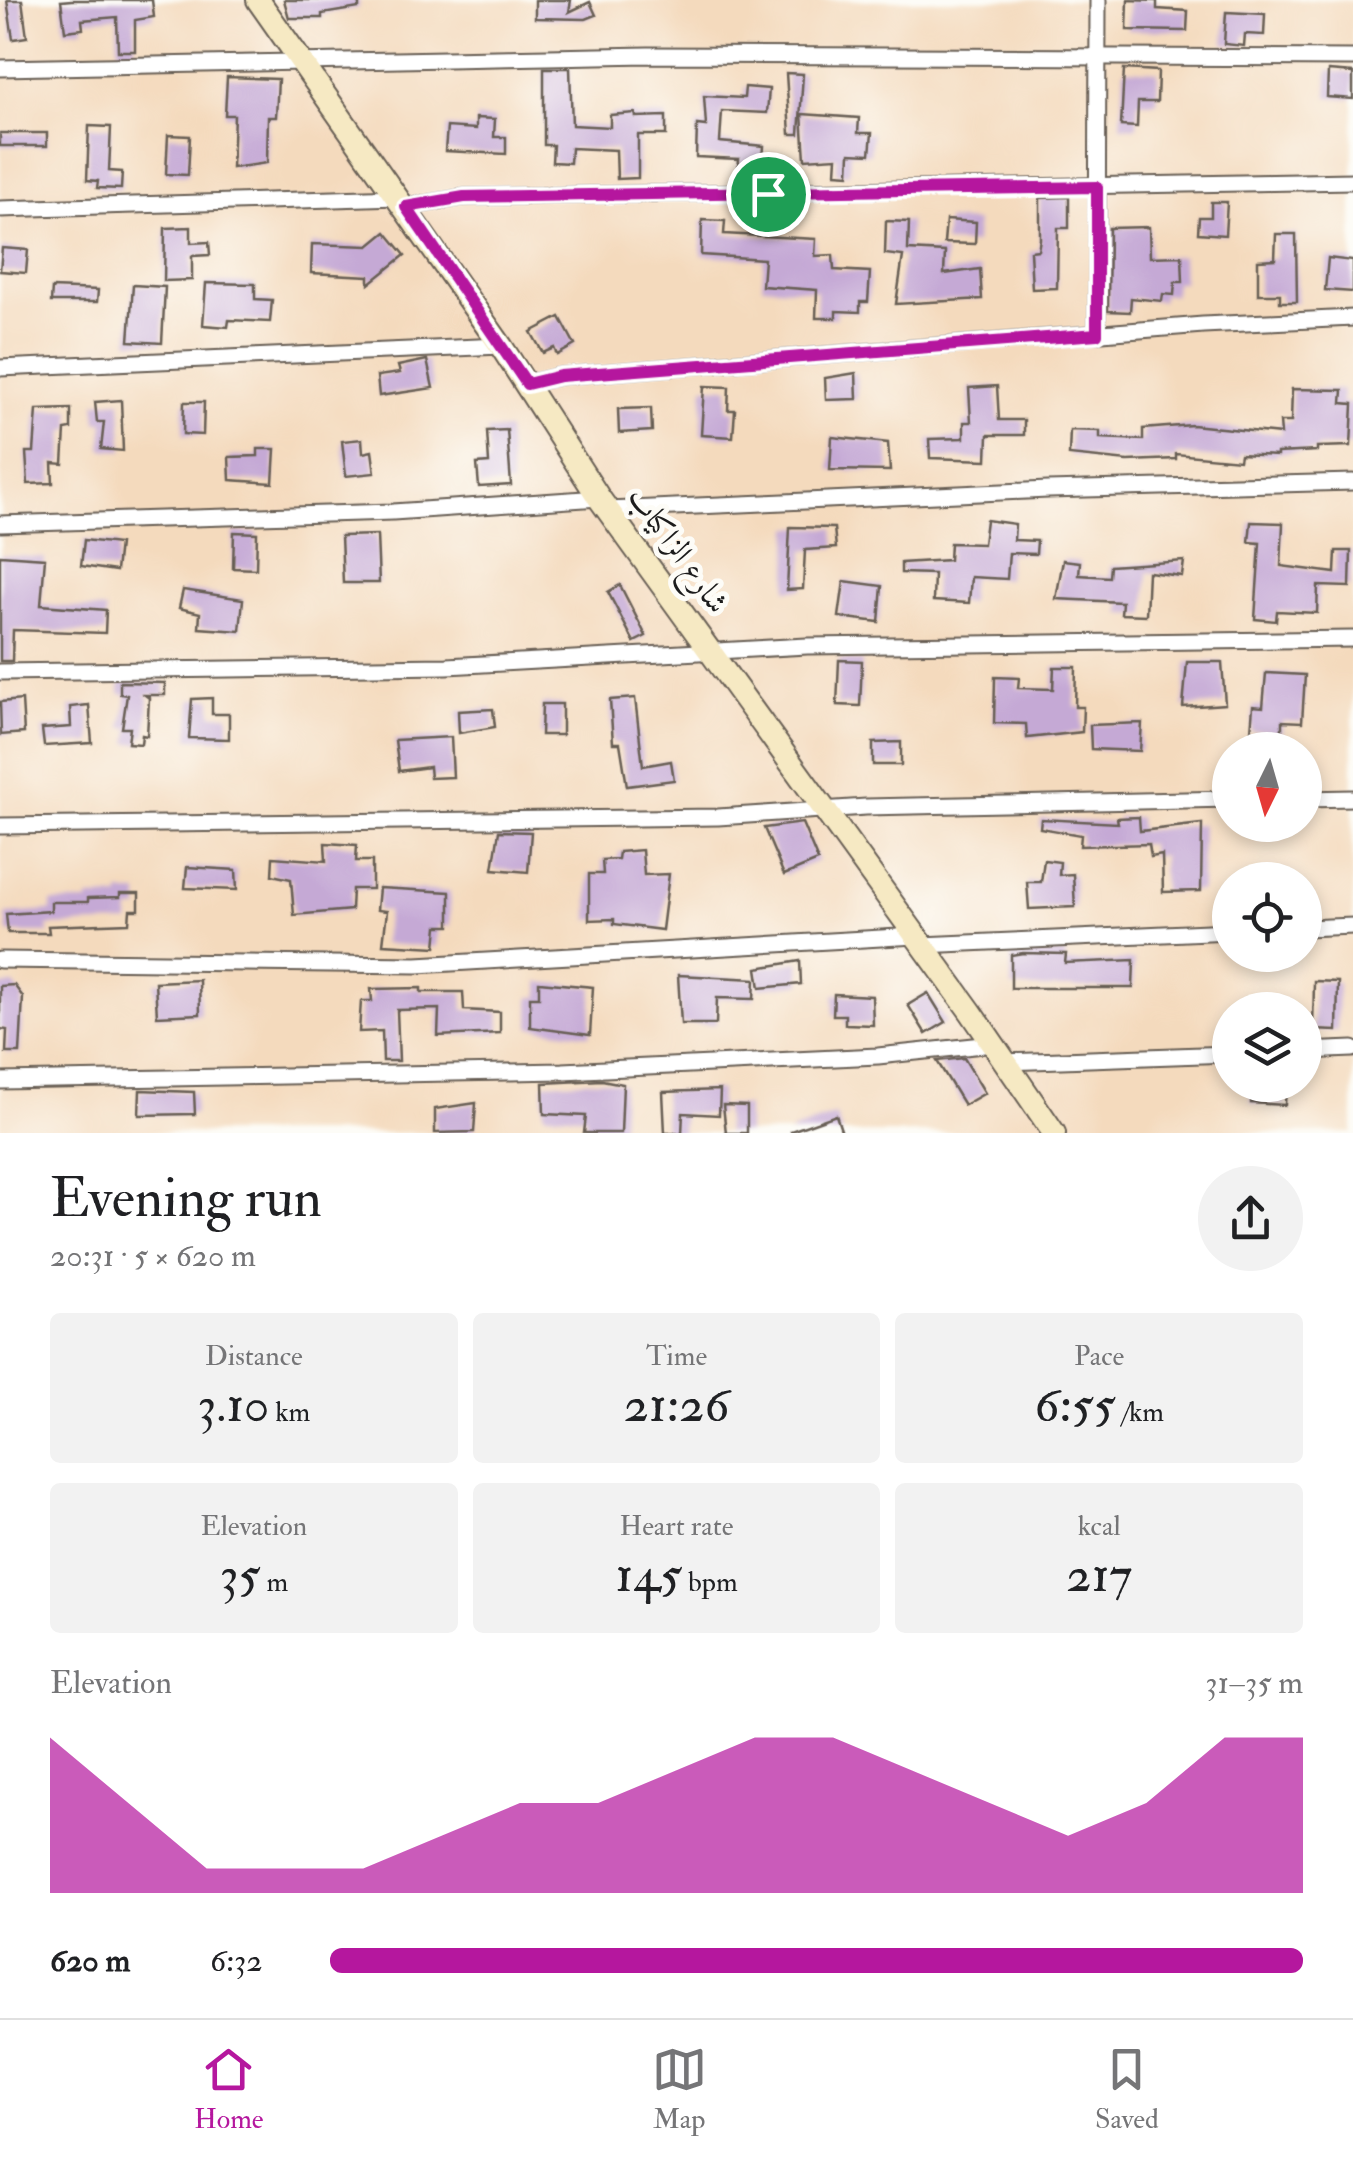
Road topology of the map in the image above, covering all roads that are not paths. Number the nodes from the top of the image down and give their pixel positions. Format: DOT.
graph roads {
  1 [pos="258,0"];
  2 [pos="1098,0"];
  3 [pos="1098,58"];
  4 [pos="1353,58"];
  5 [pos="304,65"];
  6 [pos="0,68"];
  7 [pos="1353,181"];
  8 [pos="1097,187"];
  9 [pos="402,202"];
  10 [pos="0,209"];
  11 [pos="1353,318"];
  12 [pos="1097,334"];
  13 [pos="501,346"];
  14 [pos="0,368"];
  15 [pos="527,384"];
  16 [pos="1353,482"];
  17 [pos="604,504"];
  18 [pos="0,524"];
  19 [pos="1353,639"];
  20 [pos="712,653"];
  21 [pos="0,672"];
  22 [pos="1353,798"];
  23 [pos="1322,799"];
  24 [pos="1212,800"];
  25 [pos="827,811"];
  26 [pos="0,826"];
  27 [pos="1353,926"];
  28 [pos="1322,927"];
  29 [pos="1212,932"];
  30 [pos="919,940"];
  31 [pos="0,960"];
  32 [pos="1353,1050"];
  33 [pos="1322,1051"];
  34 [pos="999,1053"];
  35 [pos="1212,1054"];
  36 [pos="0,1081"];
  37 [pos="1054,1133"];
  1 -- 5 [label="street, شارع الزاكياب"];
  2 -- 3 [label="street"];
  3 -- 4 [label="street"];
  3 -- 5 [label="street"];
  3 -- 8 [label="street"];
  5 -- 6 [label="street"];
  5 -- 9 [label="street, شارع الزاكياب"];
  7 -- 8 [label="street"];
  8 -- 9 [label="street"];
  8 -- 12 [label="street"];
  9 -- 10 [label="street"];
  9 -- 13 [label="street, شارع الزاكياب"];
  11 -- 12 [label="street"];
  12 -- 15 [label="street"];
  13 -- 14 [label="street"];
  13 -- 15 [label="street, شارع الزاكياب"];
  15 -- 17 [label="street, شارع الزاكياب"];
  16 -- 17 [label="street"];
  17 -- 18 [label="street"];
  17 -- 20 [label="street, شارع الزاكياب"];
  19 -- 20 [label="street"];
  20 -- 21 [label="street"];
  20 -- 25 [label="street, شارع الزاكياب"];
  22 -- 23 [label="street"];
  24 -- 25 [label="street"];
  25 -- 26 [label="street"];
  25 -- 30 [label="street, شارع الزاكياب"];
  27 -- 28 [label="street"];
  29 -- 30 [label="street"];
  30 -- 31 [label="street"];
  30 -- 34 [label="street, شارع الزاكياب"];
  32 -- 33 [label="street"];
  34 -- 35 [label="street"];
  34 -- 36 [label="street"];
  34 -- 37 [label="street, شارع الزاكياب"];
}
